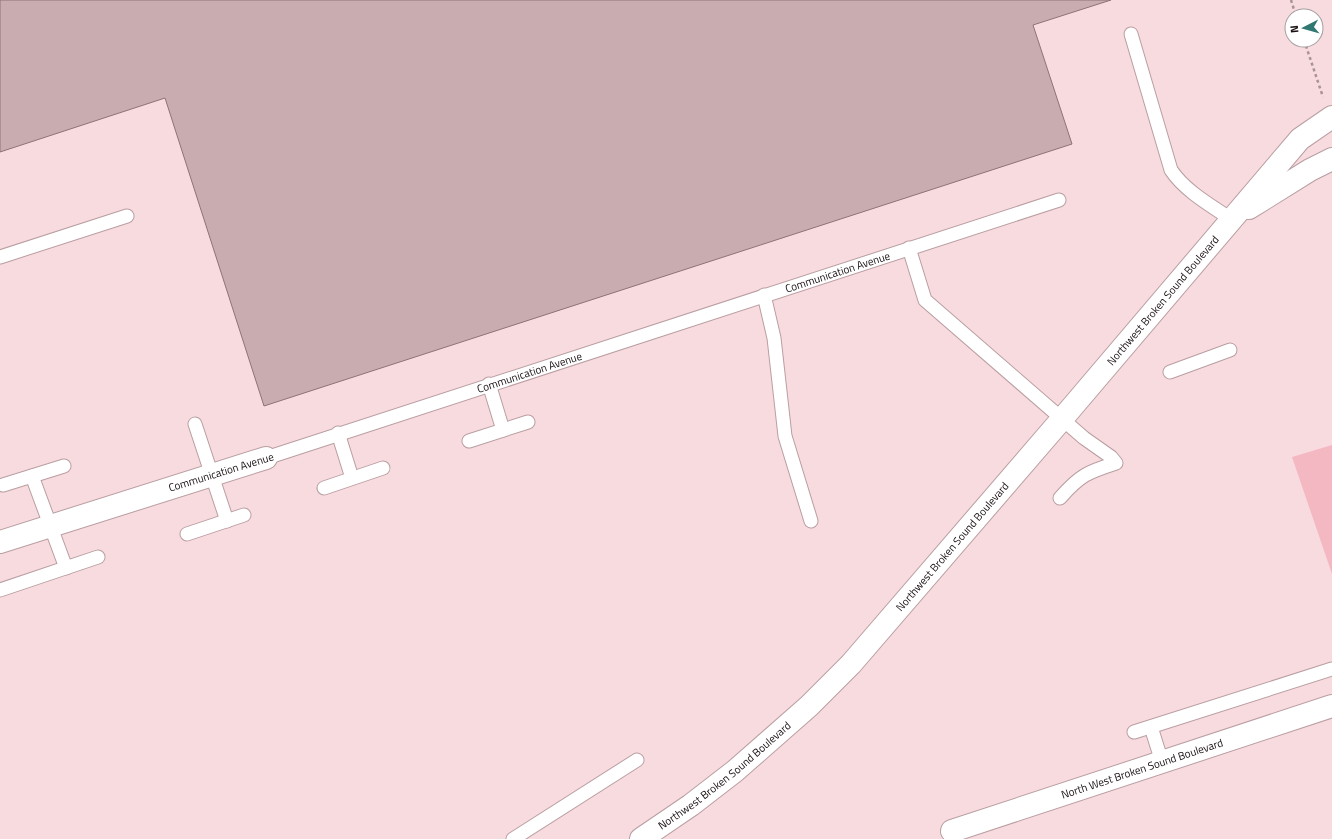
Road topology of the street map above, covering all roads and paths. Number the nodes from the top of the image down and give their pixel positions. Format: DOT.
graph roads {
  1 [pos="1131,34"];
  2 [pos="1307,48"];
  3 [pos="1331,118"];
  4 [pos="1332,159"];
  5 [pos="1059,200"];
  6 [pos="126,216"];
  7 [pos="1231,219"];
  8 [pos="909,248"];
  9 [pos="0,257"];
  10 [pos="764,295"];
  11 [pos="1230,350"];
  12 [pos="1170,372"];
  13 [pos="489,384"];
  14 [pos="1062,419"];
  15 [pos="528,422"];
  16 [pos="195,424"];
  17 [pos="503,430"];
  18 [pos="338,433"];
  19 [pos="469,441"];
  20 [pos="266,458"];
  21 [pos="64,466"];
  22 [pos="383,468"];
  23 [pos="211,474"];
  24 [pos="32,476"];
  25 [pos="352,478"];
  26 [pos="3,485"];
  27 [pos="324,488"];
  28 [pos="1060,498"];
  29 [pos="244,515"];
  30 [pos="811,520"];
  31 [pos="227,521"];
  32 [pos="51,526"];
  33 [pos="187,534"];
  34 [pos="0,542"];
  35 [pos="98,557"];
  36 [pos="66,568"];
  37 [pos="0,590"];
  38 [pos="1332,669"];
  39 [pos="1332,706"];
  40 [pos="1150,727"];
  41 [pos="1134,732"];
  42 [pos="637,760"];
  43 [pos="1162,762"];
  44 [pos="952,831"];
  45 [pos="513,839"];
  46 [pos="641,839"];
  1 -- 7 [label="lane"];
  2 -- 3 [label="path"];
  3 -- 7 [label="street, Northwest Broken Sound Boulevard"];
  4 -- 7 [label="street, Northwest Broken Sound Boulevard"];
  5 -- 8 [label="lane, Communication Avenue"];
  6 -- 9 [label="lane"];
  7 -- 14 [label="street, Northwest Broken Sound Boulevard"];
  8 -- 10 [label="lane, Communication Avenue"];
  8 -- 14 [label="lane"];
  10 -- 13 [label="lane, Communication Avenue"];
  10 -- 30 [label="lane"];
  11 -- 12 [label="lane"];
  13 -- 17 [label="lane"];
  13 -- 18 [label="lane, Communication Avenue"];
  14 -- 28 [label="lane"];
  14 -- 46 [label="street, Northwest Broken Sound Boulevard"];
  15 -- 17 [label="lane"];
  16 -- 23 [label="lane"];
  17 -- 19 [label="lane"];
  18 -- 20 [label="lane, Communication Avenue"];
  18 -- 25 [label="lane"];
  20 -- 23 [label="street, Communication Avenue"];
  21 -- 24 [label="lane"];
  22 -- 25 [label="lane"];
  23 -- 31 [label="lane"];
  23 -- 32 [label="street, Communication Avenue"];
  24 -- 26 [label="lane"];
  24 -- 32 [label="lane"];
  25 -- 27 [label="lane"];
  29 -- 31 [label="lane"];
  31 -- 33 [label="lane"];
  32 -- 34 [label="street, Communication Avenue"];
  32 -- 36 [label="lane"];
  35 -- 36 [label="lane"];
  36 -- 37 [label="lane"];
  38 -- 40 [label="lane"];
  39 -- 43 [label="street, North West Broken Sound Boulevard"];
  40 -- 41 [label="lane"];
  40 -- 43 [label="lane"];
  42 -- 45 [label="lane"];
  43 -- 44 [label="street, North West Broken Sound Boulevard"];
}
